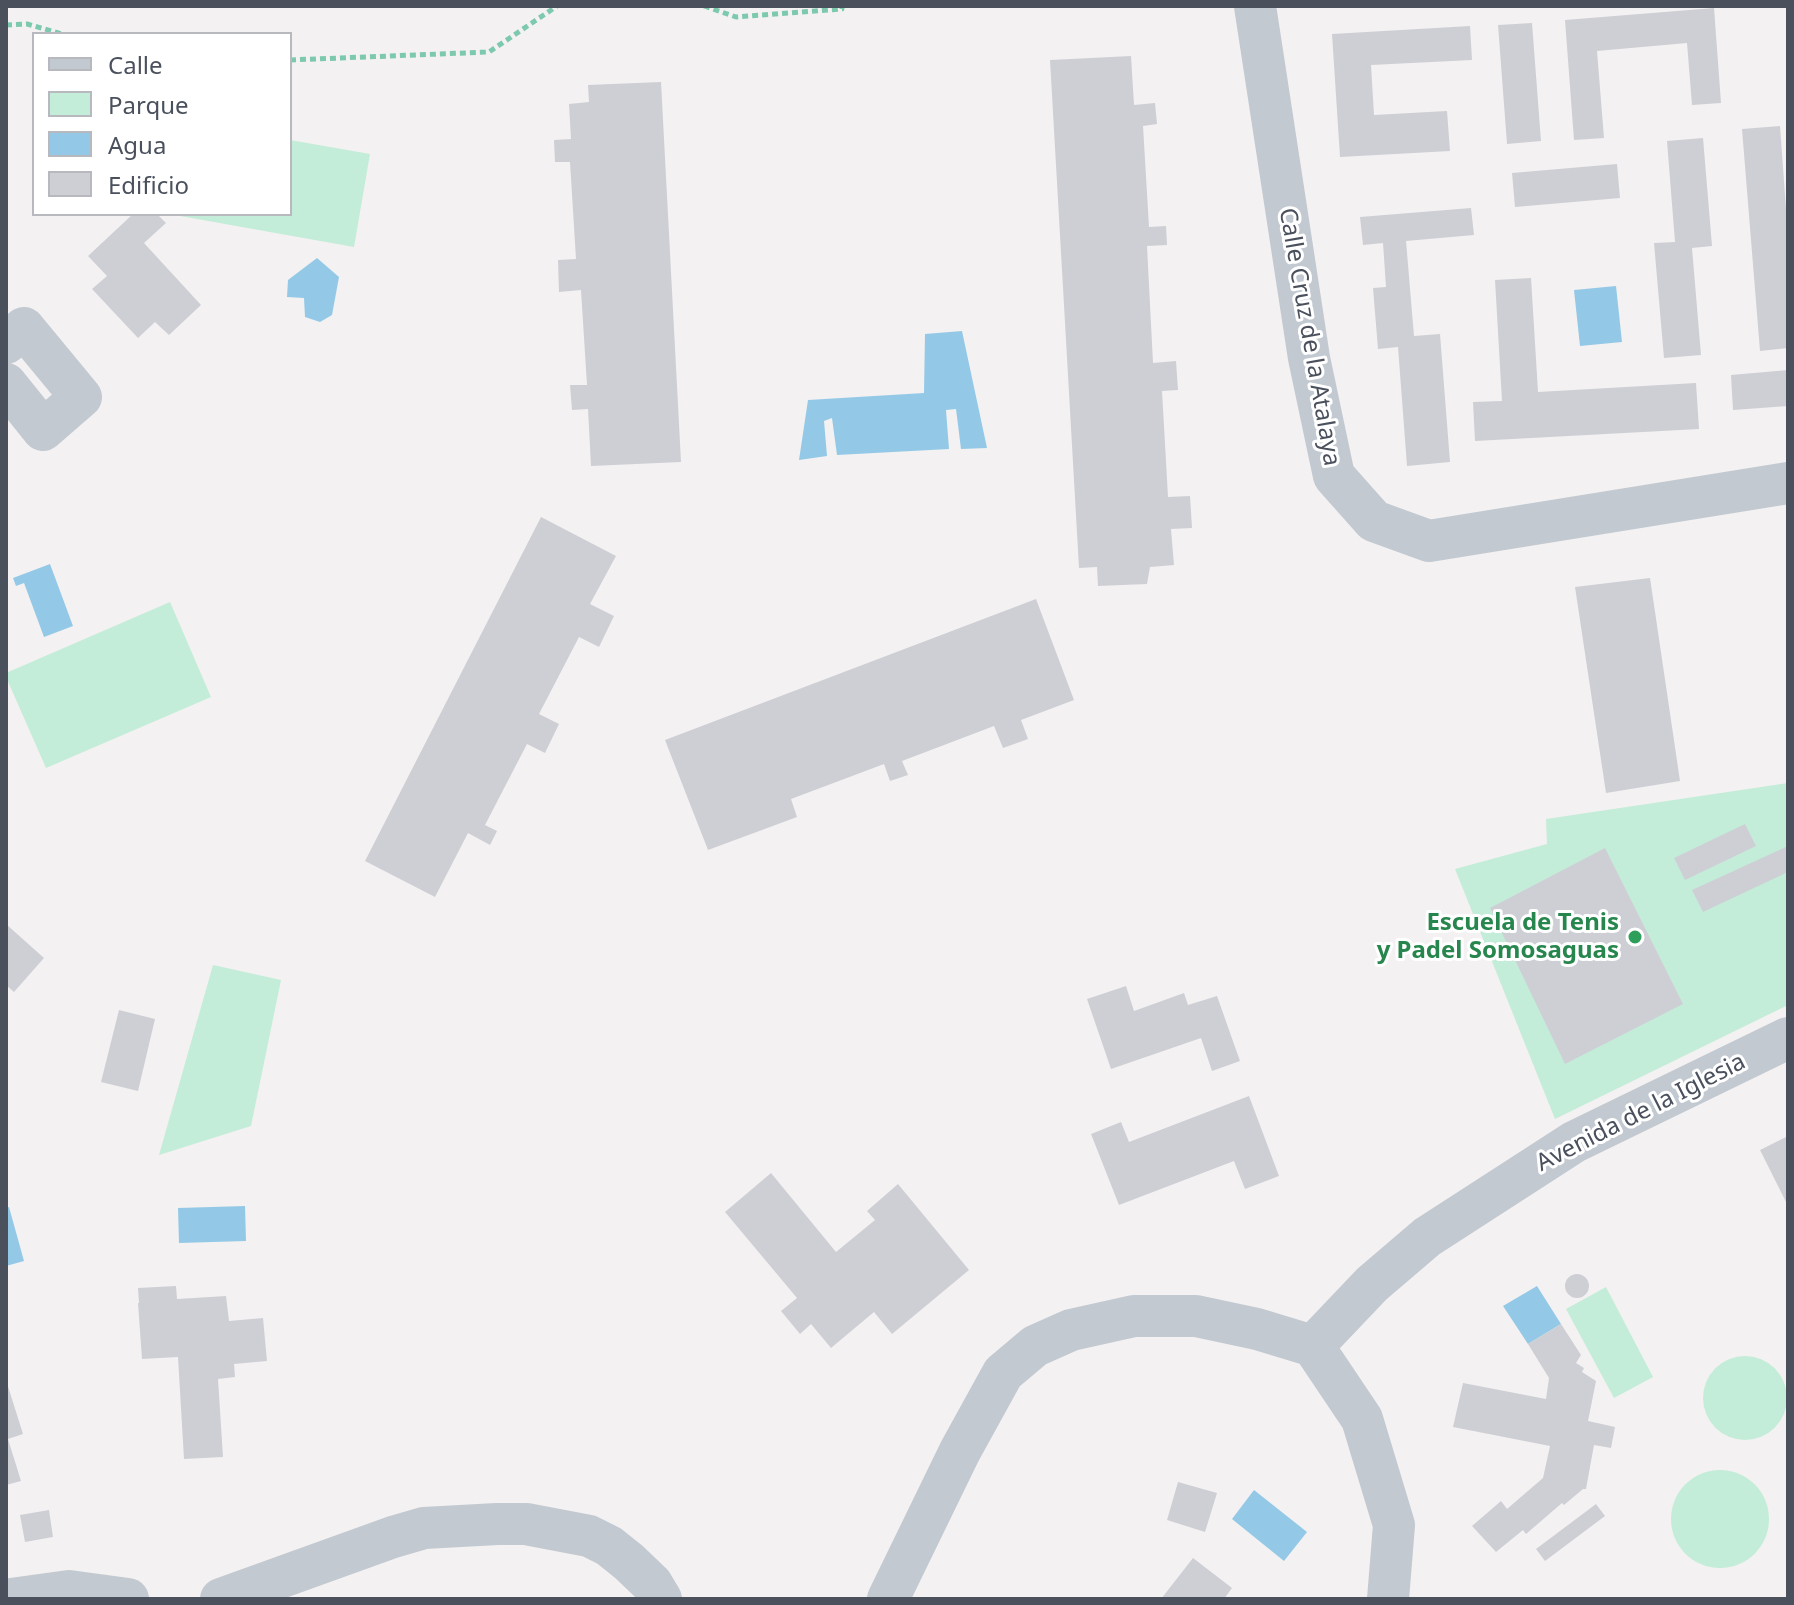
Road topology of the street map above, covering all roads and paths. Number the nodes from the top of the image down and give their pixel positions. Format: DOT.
graph roads {
  1 [pos="557,6"];
  2 [pos="704,6"];
  3 [pos="842,6"];
  4 [pos="1255,6"];
  5 [pos="6,25"];
  6 [pos="55,32"];
  7 [pos="292,60"];
  8 [pos="6,343"];
  9 [pos="6,384"];
  10 [pos="1788,483"];
  11 [pos="1788,1038"];
  12 [pos="1313,1346"];
  13 [pos="11,1599"];
  14 [pos="128,1599"];
  15 [pos="221,1599"];
  16 [pos="661,1599"];
  17 [pos="888,1599"];
  18 [pos="1388,1599"];
  1 -- 7 [label="path"];
  2 -- 3 [label="path"];
  4 -- 10 [label="street, Calle Cruz de la Atalaya"];
  5 -- 6 [label="path"];
  8 -- 9 [label="street"];
  11 -- 12 [label="street, Avenida de la Iglesia"];
  12 -- 17 [label="street"];
  12 -- 18 [label="street"];
  13 -- 14 [label="street"];
  15 -- 16 [label="street"];
}
